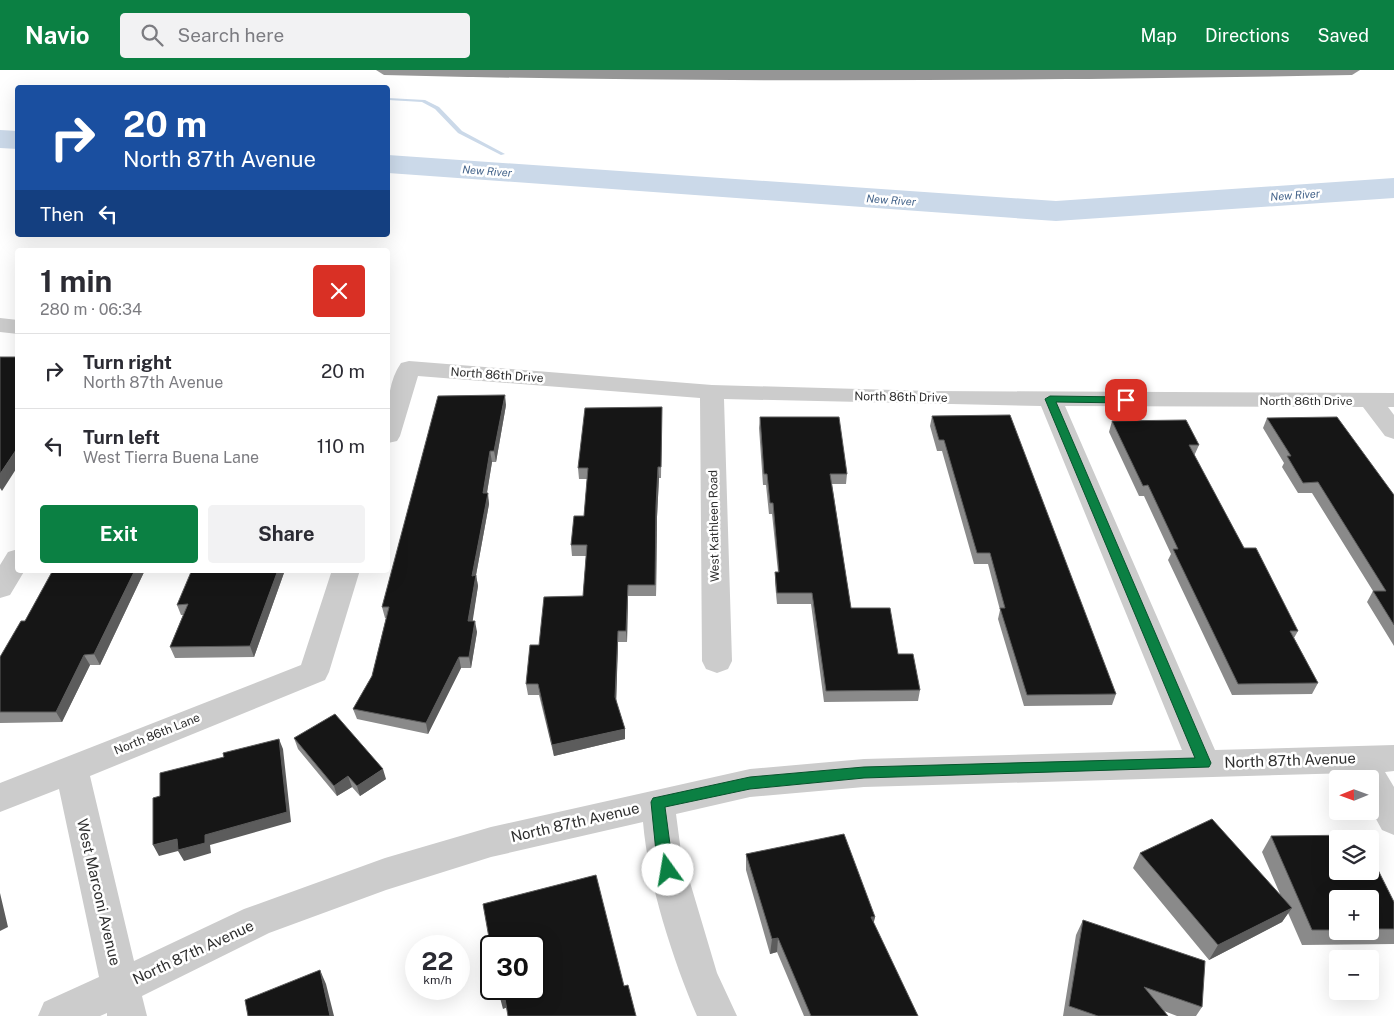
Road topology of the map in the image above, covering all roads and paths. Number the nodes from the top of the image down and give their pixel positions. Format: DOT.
graph roads {
  1 [pos="384,70"];
  2 [pos="1352,70"];
  3 [pos="0,325"];
  4 [pos="15,327"];
  5 [pos="712,392"];
  6 [pos="1050,399"];
  7 [pos="1383,401"];
  8 [pos="390,429"];
  9 [pos="1394,431"];
  10 [pos="15,564"];
  11 [pos="345,573"];
  12 [pos="0,588"];
  13 [pos="717,661"];
  14 [pos="1361,758"];
  15 [pos="1394,758"];
  16 [pos="1204,763"];
  17 [pos="71,768"];
  18 [pos="0,798"];
  19 [pos="658,802"];
  20 [pos="1394,820"];
  21 [pos="123,1001"];
  22 [pos="58,1016"];
  23 [pos="717,1016"];
  1 -- 2 [label="highway"];
  3 -- 4 [label="street"];
  5 -- 6 [label="street, North 86th Drive"];
  5 -- 8 [label="street, North 86th Drive"];
  5 -- 13 [label="street, West Kathleen Road"];
  6 -- 7 [label="street, North 86th Drive"];
  6 -- 16 [label="street"];
  7 -- 9 [label="street"];
  10 -- 12 [label="street"];
  11 -- 17 [label="street, North 86th Lane"];
  14 -- 15 [label="street, North 87th Avenue"];
  14 -- 16 [label="street, North 87th Avenue"];
  14 -- 20 [label="street"];
  16 -- 19 [label="street, North 87th Avenue"];
  17 -- 18 [label="street, North 86th Lane"];
  17 -- 21 [label="street, West Marconi Avenue"];
  19 -- 21 [label="street, North 87th Avenue"];
  19 -- 23 [label="street"];
  21 -- 22 [label="street, North 87th Avenue"];
}
